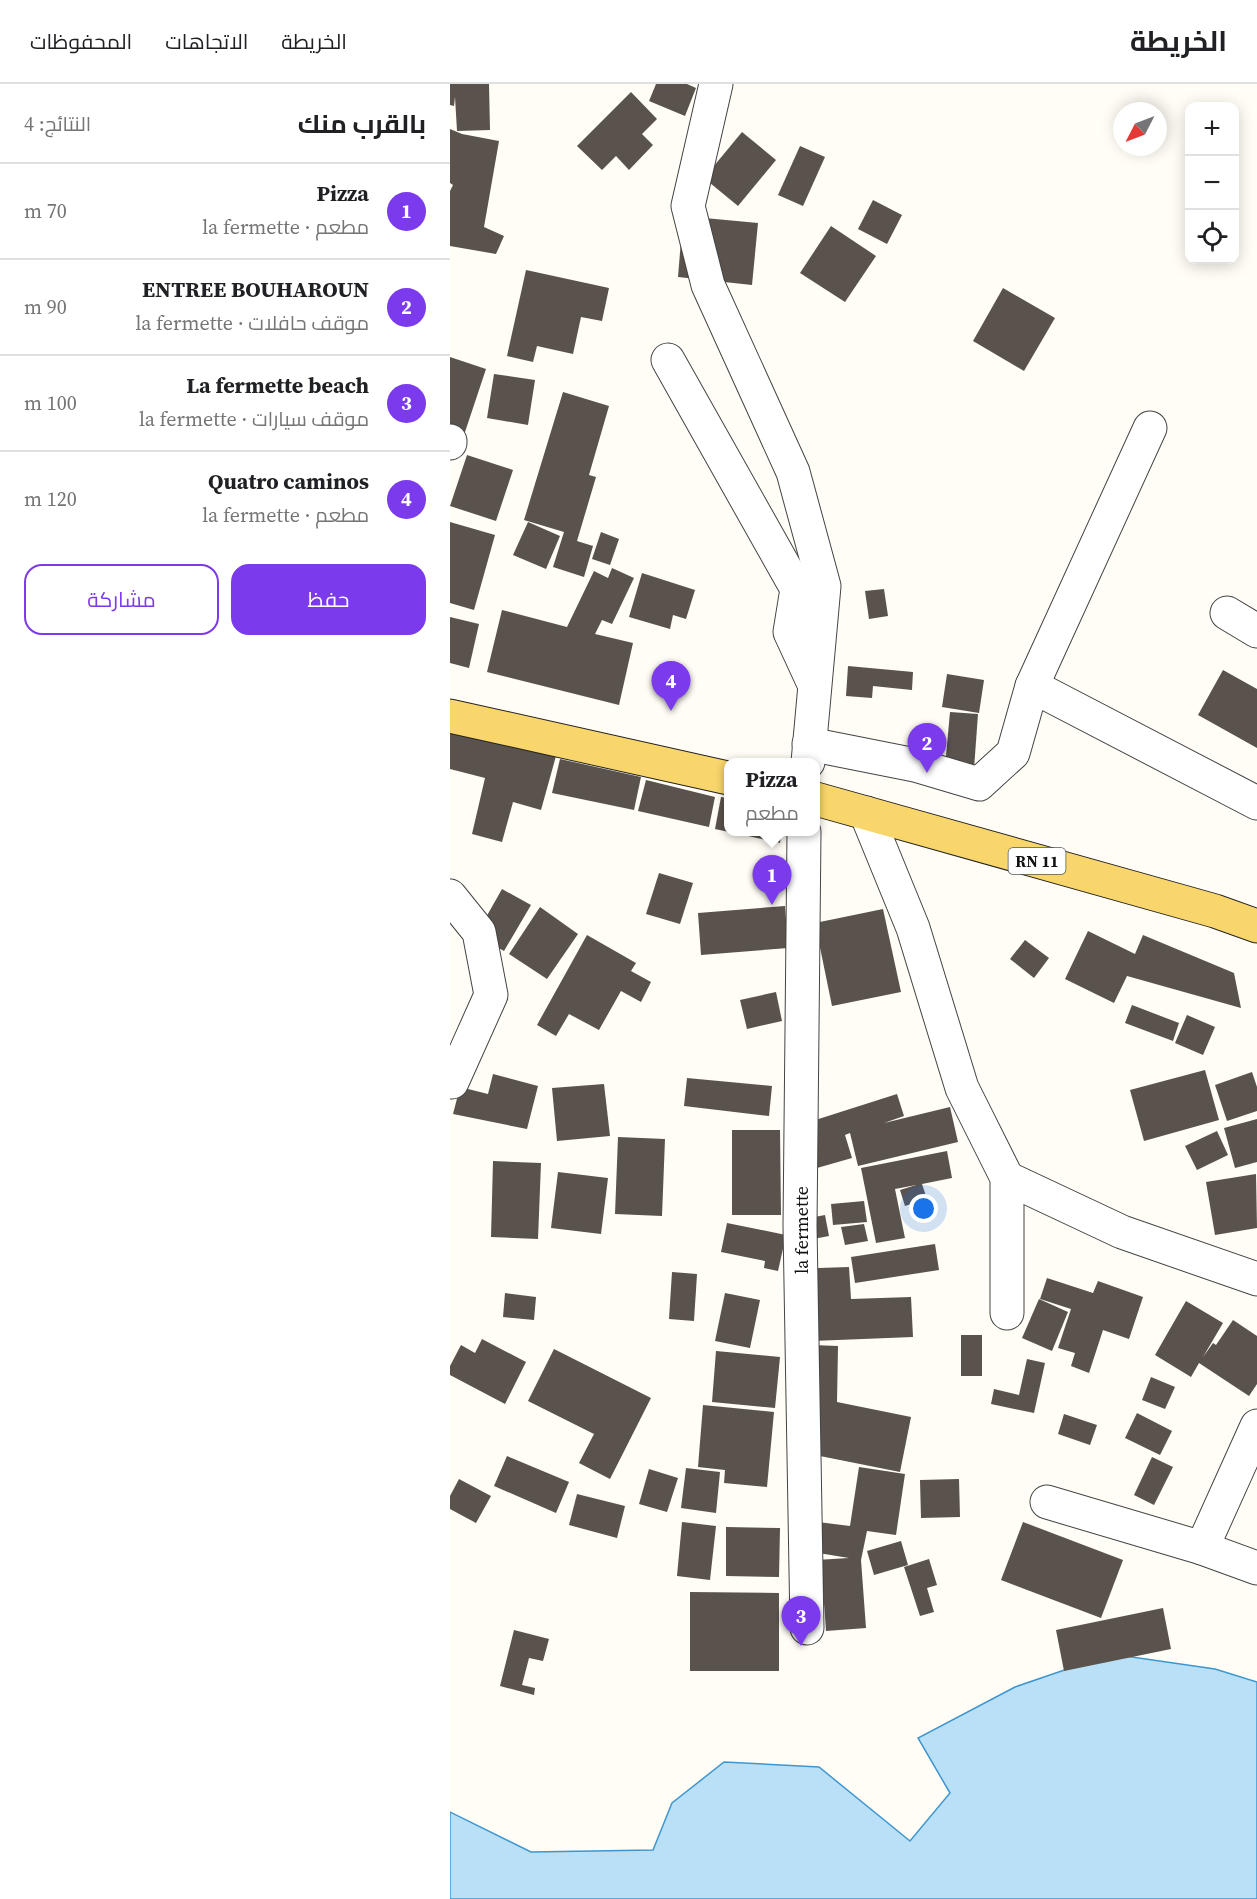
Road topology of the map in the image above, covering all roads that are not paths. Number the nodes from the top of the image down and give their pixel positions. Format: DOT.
graph roads {
  1 [pos="716,84"];
  2 [pos="668,360"];
  3 [pos="1150,429"];
  4 [pos="1227,613"];
  5 [pos="1257,631"];
  6 [pos="815,686"];
  7 [pos="1032,686"];
  8 [pos="450,716"];
  9 [pos="809,753"];
  10 [pos="724,777"];
  11 [pos="820,800"];
  12 [pos="1257,803"];
  13 [pos="866,813"];
  14 [pos="804,836"];
  15 [pos="450,896"];
  16 [pos="1257,926"];
  17 [pos="452,1082"];
  18 [pos="1007,1178"];
  19 [pos="1257,1279"];
  20 [pos="1007,1313"];
  21 [pos="1257,1426"];
  22 [pos="1047,1502"];
  23 [pos="1202,1548"];
  24 [pos="1257,1568"];
  25 [pos="807,1628"];
  1 -- 6 [label="street"];
  2 -- 6 [label="street"];
  3 -- 7 [label="street"];
  4 -- 5 [label="street"];
  6 -- 9 [label="street"];
  7 -- 9 [label="street"];
  7 -- 12 [label="street"];
  8 -- 10 [label="main road"];
  11 -- 13 [label="main road, RN 11"];
  13 -- 16 [label="main road, RN 11"];
  13 -- 18 [label="street"];
  14 -- 25 [label="street, la fermette"];
  15 -- 17 [label="street"];
  18 -- 19 [label="street"];
  18 -- 20 [label="street"];
  21 -- 23 [label="street"];
  22 -- 23 [label="street"];
  23 -- 24 [label="street"];
}
